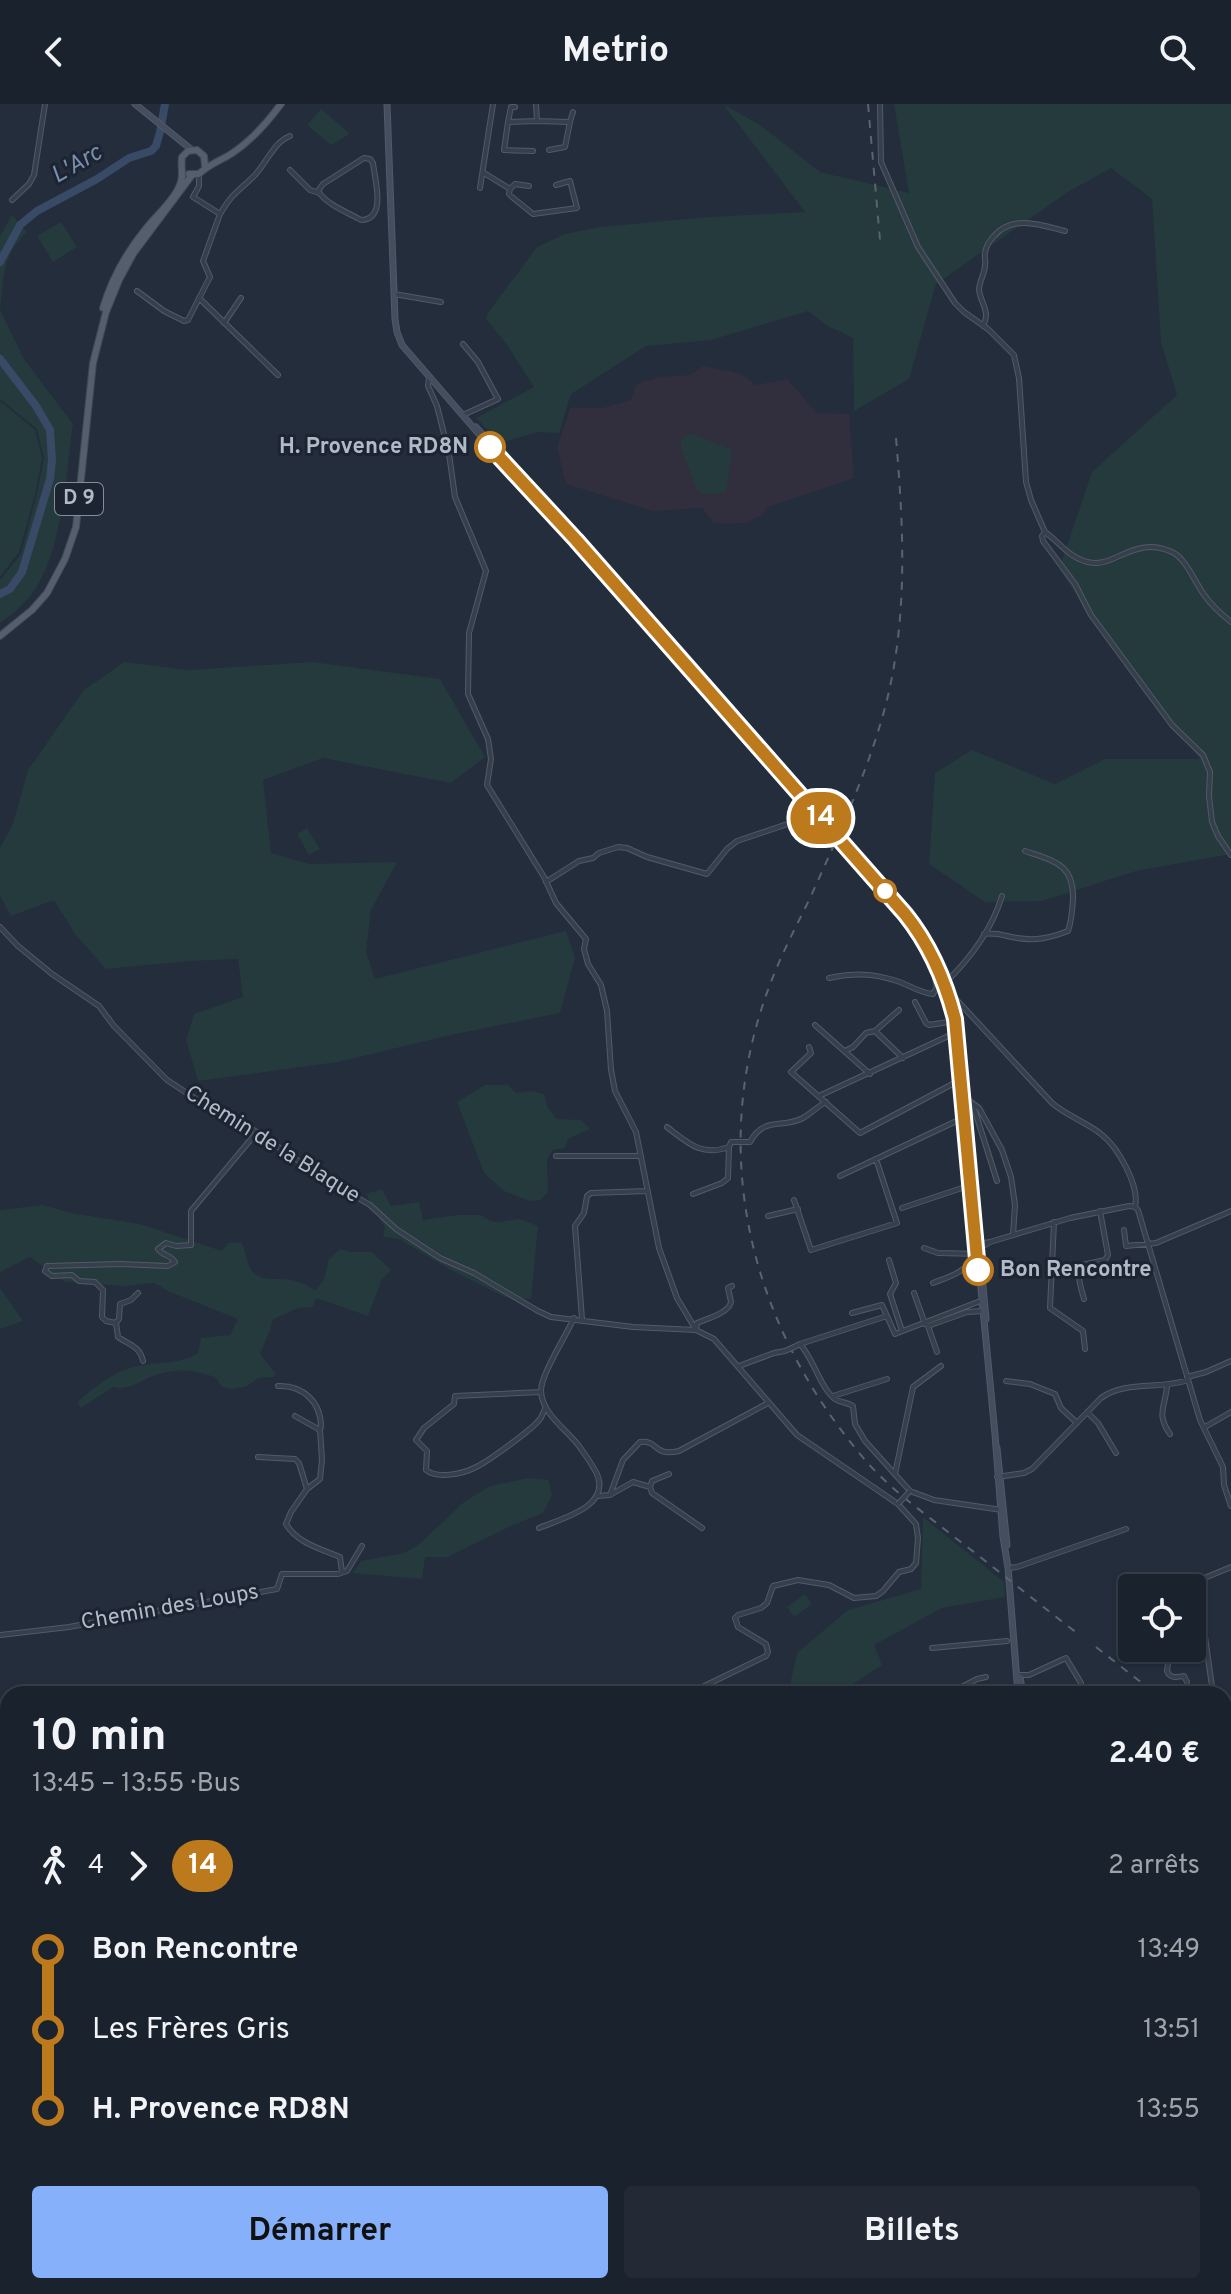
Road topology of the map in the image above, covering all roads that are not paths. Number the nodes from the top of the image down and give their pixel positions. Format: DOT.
graph roads {
  1 [pos="45,104"];
  2 [pos="387,104"];
  3 [pos="493,104"];
  4 [pos="536,104"];
  5 [pos="880,104"];
  6 [pos="137,106"];
  7 [pos="276,106"];
  8 [pos="515,107"];
  9 [pos="573,112"];
  10 [pos="537,121"];
  11 [pos="508,122"];
  12 [pos="570,122"];
  13 [pos="290,136"];
  14 [pos="185,148"];
  15 [pos="549,150"];
  16 [pos="533,151"];
  17 [pos="204,156"];
  18 [pos="205,166"];
  19 [pos="183,170"];
  20 [pos="290,170"];
  21 [pos="484,173"];
  22 [pos="197,175"];
  23 [pos="556,185"];
  24 [pos="529,186"];
  25 [pos="480,188"];
  26 [pos="510,189"];
  27 [pos="319,193"];
  28 [pos="186,195"];
  29 [pos="193,197"];
  30 [pos="12,200"];
  31 [pos="378,209"];
  32 [pos="390,209"];
  33 [pos="220,214"];
  34 [pos="1065,231"];
  35 [pos="137,291"];
  36 [pos="394,294"];
  37 [pos="199,298"];
  38 [pos="241,298"];
  39 [pos="441,302"];
  40 [pos="224,323"];
  41 [pos="983,326"];
  42 [pos="99,336"];
  43 [pos="463,344"];
  44 [pos="278,375"];
  45 [pos="429,377"];
  46 [pos="463,415"];
  47 [pos="1045,532"];
  48 [pos="1231,622"];
  49 [pos="0,636"];
  50 [pos="817,814"];
  51 [pos="1025,851"];
  52 [pos="1231,855"];
  53 [pos="546,882"];
  54 [pos="1002,896"];
  55 [pos="0,927"];
  56 [pos="984,934"];
  57 [pos="941,975"];
  58 [pos="829,978"];
  59 [pos="944,984"];
  60 [pos="950,999"];
  61 [pos="915,1002"];
  62 [pos="899,1010"];
  63 [pos="955,1021"];
  64 [pos="815,1025"];
  65 [pos="875,1031"];
  66 [pos="957,1032"];
  67 [pos="809,1047"];
  68 [pos="845,1051"];
  69 [pos="903,1058"];
  70 [pos="870,1074"];
  71 [pos="962,1079"];
  72 [pos="819,1096"];
  73 [pos="963,1096"];
  74 [pos="826,1102"];
  75 [pos="972,1103"];
  76 [pos="965,1117"];
  77 [pos="667,1127"];
  78 [pos="257,1132"];
  79 [pos="729,1147"];
  80 [pos="556,1156"];
  81 [pos="641,1156"];
  82 [pos="876,1159"];
  83 [pos="840,1176"];
  84 [pos="997,1181"];
  85 [pos="972,1184"];
  86 [pos="647,1191"];
  87 [pos="693,1194"];
  88 [pos="794,1200"];
  89 [pos="1135,1207"];
  90 [pos="902,1208"];
  91 [pos="798,1209"];
  92 [pos="1100,1211"];
  93 [pos="1231,1211"];
  94 [pos="768,1216"];
  95 [pos="1054,1222"];
  96 [pos="1124,1230"];
  97 [pos="1013,1235"];
  98 [pos="1147,1243"];
  99 [pos="924,1248"];
  100 [pos="978,1249"];
  101 [pos="889,1260"];
  102 [pos="933,1283"];
  103 [pos="732,1286"];
  104 [pos="138,1293"];
  105 [pos="914,1293"];
  106 [pos="1084,1299"];
  107 [pos="982,1300"];
  108 [pos="983,1311"];
  109 [pos="852,1313"];
  110 [pos="887,1316"];
  111 [pos="574,1318"];
  112 [pos="582,1319"];
  113 [pos="116,1323"];
  114 [pos="925,1324"];
  115 [pos="696,1330"];
  116 [pos="902,1331"];
  117 [pos="797,1346"];
  118 [pos="1085,1349"];
  119 [pos="937,1352"];
  120 [pos="143,1361"];
  121 [pos="1231,1361"];
  122 [pos="739,1366"];
  123 [pos="941,1366"];
  124 [pos="887,1379"];
  125 [pos="1188,1379"];
  126 [pos="1006,1381"];
  127 [pos="278,1386"];
  128 [pos="1167,1386"];
  129 [pos="541,1392"];
  130 [pos="833,1396"];
  131 [pos="768,1403"];
  132 [pos="545,1408"];
  133 [pos="1087,1412"];
  134 [pos="1231,1412"];
  135 [pos="295,1416"];
  136 [pos="1077,1423"];
  137 [pos="1204,1427"];
  138 [pos="319,1430"];
  139 [pos="1170,1434"];
  140 [pos="1116,1453"];
  141 [pos="258,1457"];
  142 [pos="669,1474"];
  143 [pos="895,1474"];
  144 [pos="999,1477"];
  145 [pos="650,1487"];
  146 [pos="307,1489"];
  147 [pos="910,1491"];
  148 [pos="610,1495"];
  149 [pos="598,1496"];
  150 [pos="898,1504"];
  151 [pos="1231,1506"];
  152 [pos="1002,1510"];
  153 [pos="539,1528"];
  154 [pos="702,1528"];
  155 [pos="1126,1529"];
  156 [pos="362,1546"];
  157 [pos="1231,1567"];
  158 [pos="1008,1568"];
  159 [pos="342,1572"];
  160 [pos="1206,1577"];
  161 [pos="1011,1600"];
  162 [pos="0,1635"];
  163 [pos="1007,1641"];
  164 [pos="1206,1643"];
  165 [pos="932,1648"];
  166 [pos="1169,1662"];
  167 [pos="1020,1675"];
  168 [pos="986,1677"];
  169 [pos="1187,1682"];
  170 [pos="1081,1683"];
  171 [pos="704,1686"];
  172 [pos="963,1686"];
  173 [pos="1019,1686"];
  174 [pos="1020,1686"];
  175 [pos="1212,1686"];
  1 -- 30 [label="street"];
  2 -- 32 [label="main road"];
  3 -- 21 [label="street"];
  4 -- 10 [label="street"];
  5 -- 41 [label="street"];
  6 -- 14 [label="main road"];
  7 -- 17 [label="main road"];
  7 -- 18 [label="main road"];
  8 -- 11 [label="street"];
  9 -- 12 [label="street"];
  10 -- 11 [label="street"];
  10 -- 12 [label="street"];
  11 -- 16 [label="street"];
  12 -- 15 [label="street"];
  13 -- 33 [label="street"];
  14 -- 17 [label="main road"];
  14 -- 19 [label="main road"];
  17 -- 18 [label="main road"];
  18 -- 22 [label="main road"];
  19 -- 22 [label="main road"];
  19 -- 42 [label="main road, D 9"];
  20 -- 27 [label="street"];
  21 -- 25 [label="street"];
  21 -- 26 [label="street"];
  22 -- 29 [label="street"];
  22 -- 42 [label="main road, D 9"];
  23 -- 26 [label="street"];
  24 -- 26 [label="street"];
  27 -- 31 [label="street"];
  27 -- 31 [label="street"];
  28 -- 29 [label="street"];
  29 -- 33 [label="street"];
  31 -- 32 [label="street"];
  32 -- 36 [label="main road"];
  33 -- 37 [label="street"];
  34 -- 41 [label="street"];
  35 -- 37 [label="street"];
  36 -- 39 [label="street"];
  36 -- 45 [label="main road"];
  37 -- 40 [label="street"];
  38 -- 40 [label="street"];
  40 -- 44 [label="street"];
  41 -- 47 [label="street"];
  42 -- 49 [label="main road, D 9"];
  43 -- 46 [label="street"];
  45 -- 46 [label="main road"];
  45 -- 53 [label="street"];
  46 -- 50 [label="main road"];
  47 -- 48 [label="street"];
  47 -- 52 [label="street"];
  50 -- 53 [label="street"];
  50 -- 57 [label="main road, bridge"];
  51 -- 56 [label="street"];
  53 -- 81 [label="street"];
  54 -- 56 [label="street"];
  55 -- 78 [label="street, Chemin de la Blaque"];
  56 -- 59 [label="street"];
  57 -- 58 [label="street"];
  57 -- 59 [label="main road"];
  59 -- 60 [label="main road"];
  60 -- 63 [label="main road"];
  60 -- 89 [label="street"];
  61 -- 63 [label="street"];
  62 -- 65 [label="street"];
  63 -- 66 [label="main road"];
  64 -- 68 [label="street"];
  65 -- 68 [label="street"];
  65 -- 69 [label="street"];
  66 -- 69 [label="street"];
  66 -- 71 [label="main road"];
  67 -- 72 [label="street"];
  68 -- 70 [label="street"];
  69 -- 70 [label="street"];
  70 -- 72 [label="street"];
  71 -- 73 [label="main road"];
  71 -- 74 [label="street"];
  72 -- 74 [label="street"];
  73 -- 75 [label="street"];
  73 -- 76 [label="main road"];
  74 -- 79 [label="street, bridge"];
  75 -- 84 [label="street"];
  75 -- 97 [label="street"];
  76 -- 82 [label="street"];
  76 -- 85 [label="main road"];
  77 -- 79 [label="street"];
  78 -- 111 [label="street, Chemin de la Blaque"];
  78 -- 113 [label="street"];
  79 -- 87 [label="street"];
  80 -- 81 [label="street"];
  81 -- 86 [label="street"];
  82 -- 83 [label="street"];
  82 -- 91 [label="street"];
  85 -- 90 [label="street"];
  85 -- 100 [label="main road"];
  86 -- 112 [label="street"];
  86 -- 115 [label="street"];
  88 -- 91 [label="street"];
  89 -- 92 [label="street"];
  89 -- 98 [label="street"];
  91 -- 94 [label="street"];
  92 -- 95 [label="street"];
  92 -- 106 [label="street"];
  93 -- 98 [label="street"];
  95 -- 97 [label="street"];
  95 -- 118 [label="street"];
  96 -- 98 [label="street"];
  97 -- 100 [label="street"];
  98 -- 125 [label="street"];
  99 -- 100 [label="street"];
  100 -- 102 [label="street"];
  100 -- 107 [label="main road"];
  101 -- 116 [label="street"];
  103 -- 115 [label="street"];
  104 -- 113 [label="street"];
  105 -- 114 [label="street"];
  107 -- 108 [label="main road"];
  107 -- 114 [label="street"];
  108 -- 119 [label="street"];
  108 -- 144 [label="main road"];
  109 -- 110 [label="street"];
  110 -- 116 [label="street"];
  110 -- 117 [label="street"];
  111 -- 112 [label="street, Chemin de la Blaque"];
  111 -- 129 [label="street"];
  112 -- 115 [label="street, Chemin de la Blaque"];
  113 -- 120 [label="street"];
  114 -- 116 [label="street"];
  115 -- 122 [label="street"];
  117 -- 122 [label="street, bridge"];
  117 -- 130 [label="street"];
  121 -- 125 [label="street"];
  122 -- 131 [label="street"];
  123 -- 143 [label="street"];
  124 -- 130 [label="street"];
  125 -- 128 [label="street"];
  125 -- 137 [label="street"];
  126 -- 136 [label="street"];
  127 -- 138 [label="street"];
  128 -- 133 [label="street"];
  128 -- 139 [label="street"];
  129 -- 132 [label="street"];
  129 -- 132 [label="street"];
  130 -- 143 [label="street"];
  131 -- 148 [label="street"];
  131 -- 150 [label="street"];
  132 -- 149 [label="street"];
  133 -- 136 [label="street"];
  133 -- 140 [label="street"];
  134 -- 137 [label="street"];
  135 -- 138 [label="street"];
  136 -- 144 [label="street"];
  137 -- 151 [label="street"];
  138 -- 146 [label="street"];
  141 -- 146 [label="street"];
  142 -- 145 [label="street"];
  143 -- 147 [label="street"];
  144 -- 152 [label="main road"];
  145 -- 148 [label="street"];
  145 -- 154 [label="street"];
  146 -- 159 [label="street"];
  147 -- 150 [label="street, bridge"];
  147 -- 152 [label="street"];
  148 -- 149 [label="street"];
  149 -- 153 [label="street"];
  150 -- 171 [label="street"];
  152 -- 158 [label="main road"];
  155 -- 158 [label="street"];
  156 -- 159 [label="street"];
  157 -- 160 [label="street"];
  158 -- 161 [label="main road"];
  159 -- 162 [label="street, Chemin des Loups"];
  161 -- 167 [label="main road"];
  161 -- 173 [label="main road"];
  163 -- 165 [label="street"];
  164 -- 175 [label="street"];
  166 -- 169 [label="street"];
  167 -- 170 [label="street"];
  167 -- 174 [label="main road"];
  168 -- 172 [label="street"];
}
